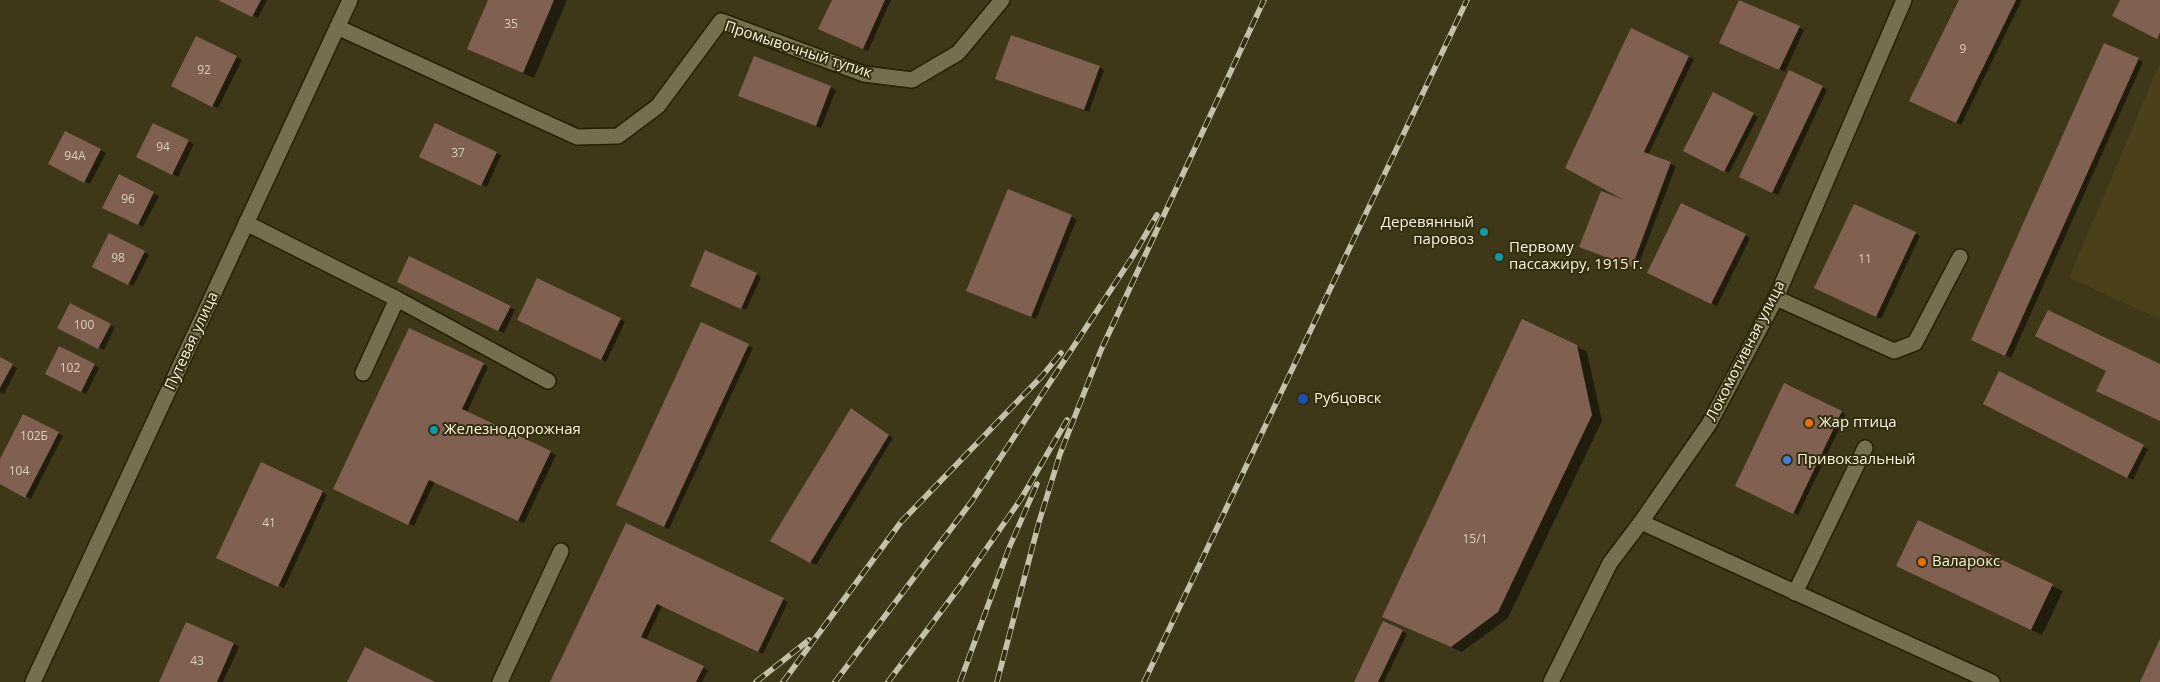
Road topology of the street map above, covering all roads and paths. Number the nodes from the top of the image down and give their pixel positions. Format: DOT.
graph roads {
  1 [pos="350,0"];
  2 [pos="1002,0"];
  3 [pos="1904,0"];
  4 [pos="338,27"];
  5 [pos="246,223"];
  6 [pos="1960,256"];
  7 [pos="1776,298"];
  8 [pos="397,299"];
  9 [pos="363,373"];
  10 [pos="548,381"];
  11 [pos="1865,448"];
  12 [pos="1641,522"];
  13 [pos="561,551"];
  14 [pos="1795,593"];
  15 [pos="33,682"];
  16 [pos="500,682"];
  17 [pos="1551,682"];
  18 [pos="1992,682"];
  1 -- 4 [label="street, Путевая улица"];
  2 -- 4 [label="street, Промывочный тупик"];
  3 -- 7 [label="street, Локомотивная улица"];
  4 -- 5 [label="street, Путевая улица"];
  5 -- 8 [label="street"];
  5 -- 15 [label="street, Путевая улица"];
  6 -- 7 [label="street"];
  7 -- 12 [label="street, Локомотивная улица"];
  8 -- 9 [label="street"];
  8 -- 10 [label="street"];
  11 -- 14 [label="street"];
  12 -- 14 [label="street"];
  12 -- 17 [label="street, Локомотивная улица"];
  13 -- 16 [label="street"];
  14 -- 18 [label="street"];
}
